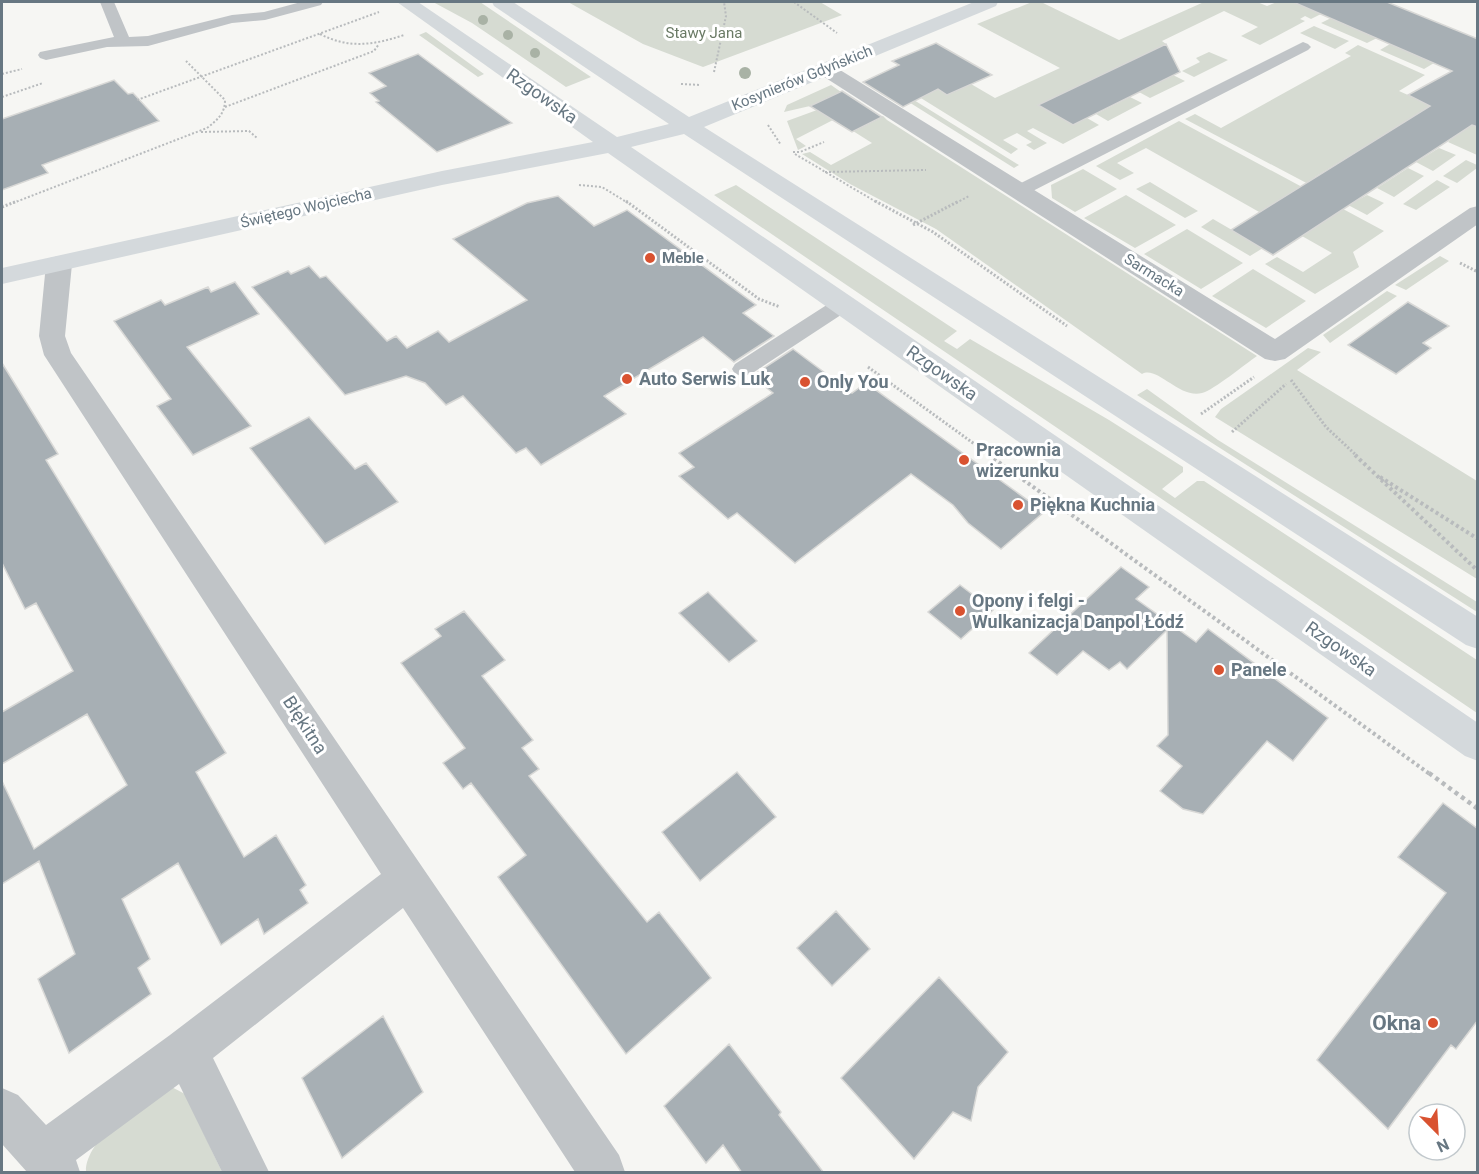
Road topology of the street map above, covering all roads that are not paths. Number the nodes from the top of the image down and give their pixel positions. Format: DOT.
graph roads {
  1 [pos="108,2"];
  2 [pos="315,2"];
  3 [pos="406,2"];
  4 [pos="501,2"];
  5 [pos="989,2"];
  6 [pos="123,41"];
  7 [pos="1303,47"];
  8 [pos="46,55"];
  9 [pos="825,69"];
  10 [pos="687,126"];
  11 [pos="612,145"];
  12 [pos="1001,180"];
  13 [pos="1478,213"];
  14 [pos="59,264"];
  15 [pos="2,276"];
  16 [pos="843,304"];
  17 [pos="743,369"];
  18 [pos="1478,635"];
  19 [pos="1478,744"];
  20 [pos="406,880"];
  21 [pos="186,1051"];
  22 [pos="2,1111"];
  23 [pos="51,1164"];
  24 [pos="246,1173"];
  25 [pos="602,1173"];
  1 -- 6 [label="lane"];
  2 -- 6 [label="lane"];
  3 -- 11 [label="main road, Rzgowska"];
  4 -- 10 [label="main road"];
  5 -- 9 [label="main road, Kosynierów Gdyńskich"];
  6 -- 8 [label="lane"];
  7 -- 12 [label="lane"];
  9 -- 10 [label="main road, Kosynierów Gdyńskich"];
  9 -- 12 [label="street, Sarmacka"];
  10 -- 11 [label="main road, Kosynierów Gdyńskich"];
  10 -- 18 [label="main road"];
  11 -- 14 [label="main road, Świętego Wojciecha"];
  11 -- 16 [label="main road, Rzgowska"];
  12 -- 13 [label="street, Sarmacka"];
  14 -- 15 [label="main road, Świętego Wojciecha"];
  14 -- 20 [label="street, Błękitna"];
  16 -- 17 [label="lane"];
  16 -- 19 [label="main road, Rzgowska"];
  20 -- 21 [label="street"];
  20 -- 25 [label="street, Błękitna"];
  21 -- 23 [label="street"];
  21 -- 24 [label="street"];
  22 -- 23 [label="street"];
}
